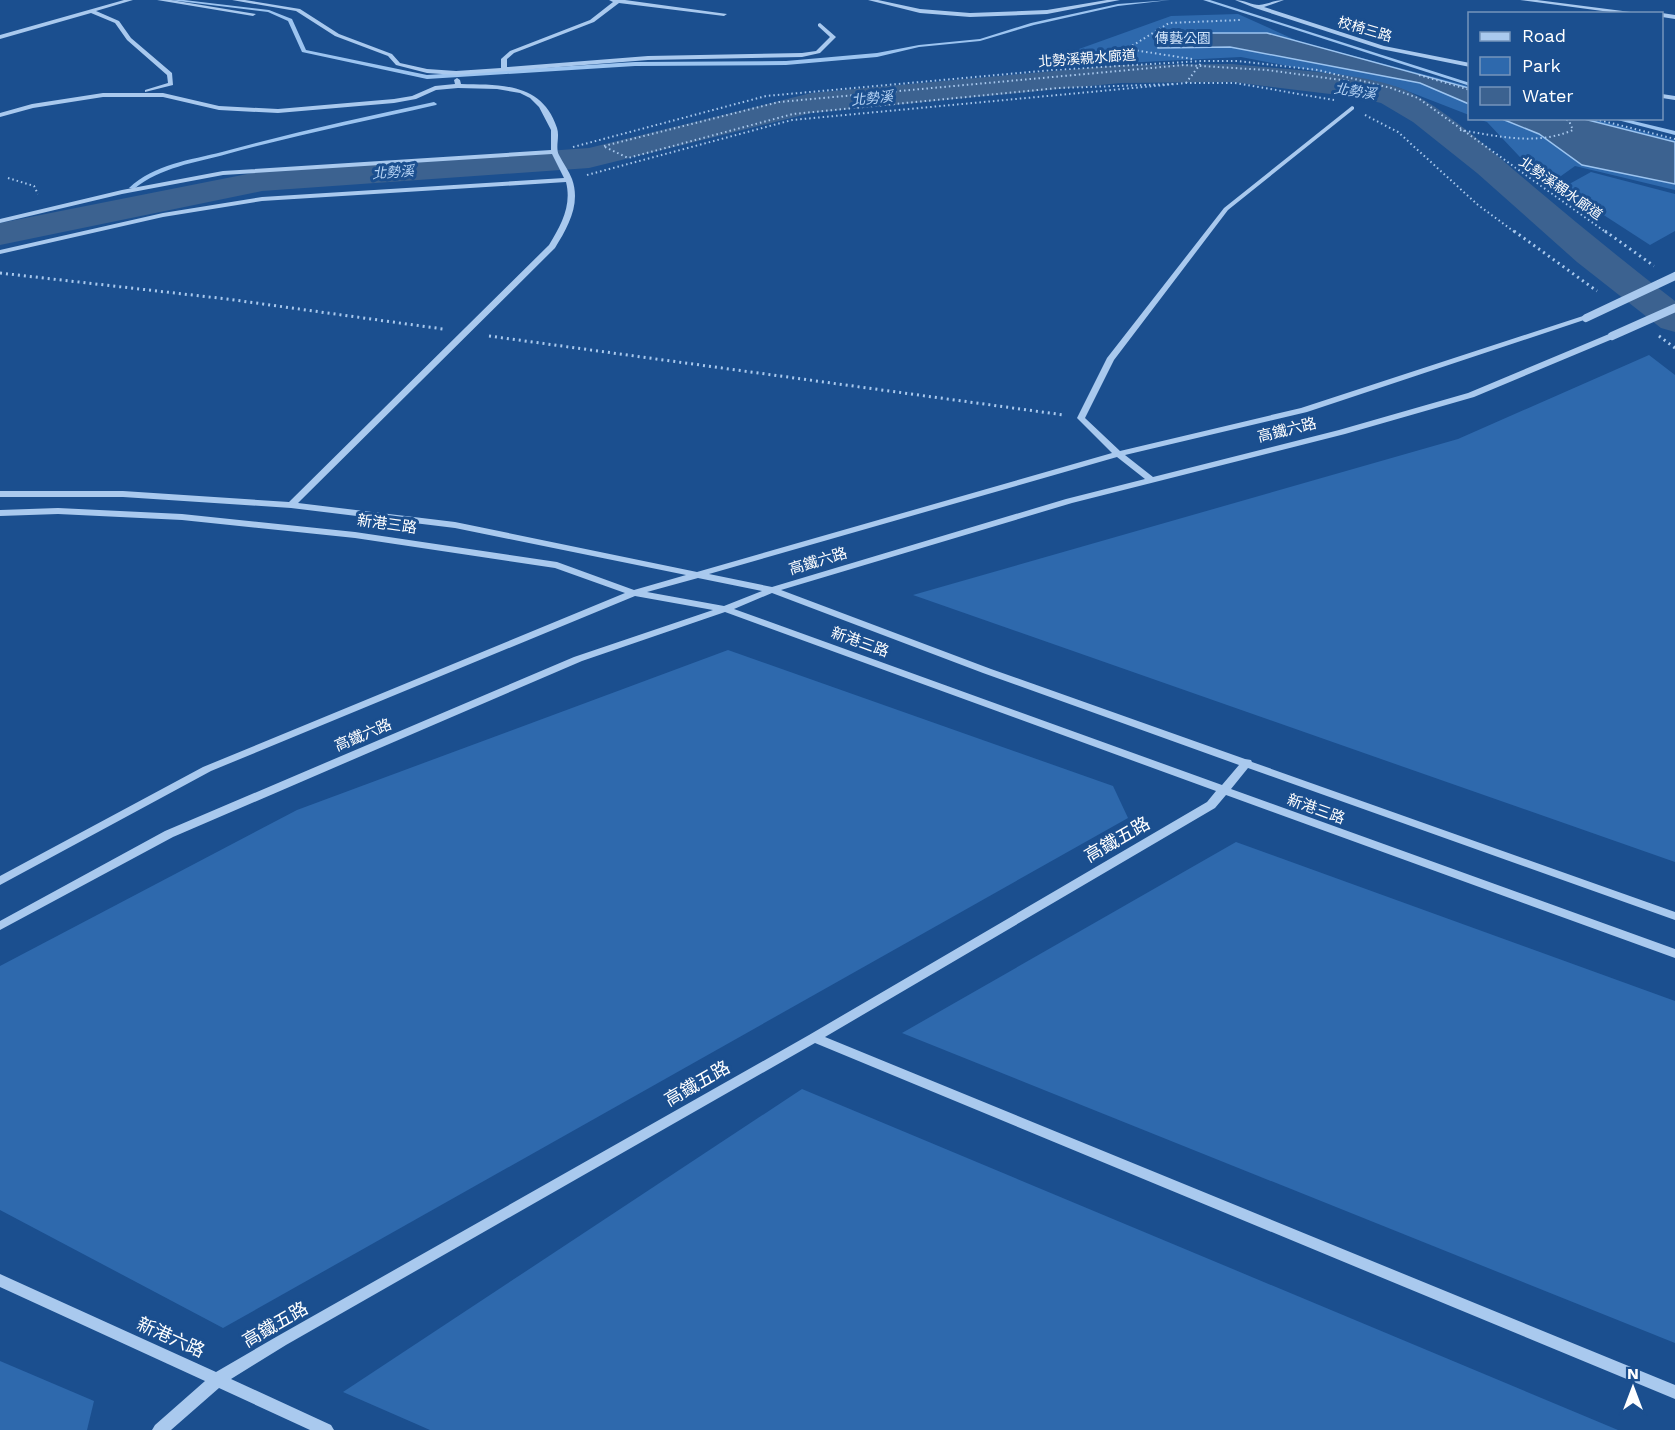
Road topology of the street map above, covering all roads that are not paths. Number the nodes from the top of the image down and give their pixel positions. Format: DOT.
graph roads {
  1 [pos="130,0"];
  2 [pos="160,0"];
  3 [pos="240,0"];
  4 [pos="616,0"];
  5 [pos="871,0"];
  6 [pos="1118,0"];
  7 [pos="1238,0"];
  8 [pos="1281,0"];
  9 [pos="1523,0"];
  10 [pos="1603,0"];
  11 [pos="1257,7"];
  12 [pos="1603,9"];
  13 [pos="91,11"];
  14 [pos="1628,12"];
  15 [pos="253,14"];
  16 [pos="724,14"];
  17 [pos="820,26"];
  18 [pos="0,37"];
  19 [pos="1468,65"];
  20 [pos="504,69"];
  21 [pos="457,77"];
  22 [pos="140,93"];
  23 [pos="1352,108"];
  24 [pos="0,115"];
  25 [pos="554,152"];
  26 [pos="569,179"];
  27 [pos="0,220"];
  28 [pos="0,252"];
  29 [pos="1675,276"];
  30 [pos="1675,308"];
  31 [pos="1118,454"];
  32 [pos="1150,479"];
  33 [pos="0,494"];
  34 [pos="291,506"];
  35 [pos="0,513"];
  36 [pos="698,575"];
  37 [pos="772,590"];
  38 [pos="633,593"];
  39 [pos="725,609"];
  40 [pos="1247,762"];
  41 [pos="1222,791"];
  42 [pos="0,881"];
  43 [pos="1675,916"];
  44 [pos="0,926"];
  45 [pos="1675,954"];
  46 [pos="814,1038"];
  47 [pos="0,1280"];
  48 [pos="218,1379"];
  49 [pos="1675,1392"];
  50 [pos="160,1430"];
  51 [pos="326,1430"];
  1 -- 13 [label="street"];
  2 -- 15 [label="street"];
  3 -- 21 [label="street"];
  4 -- 16 [label="street"];
  4 -- 20 [label="street"];
  5 -- 6 [label="street"];
  7 -- 11 [label="street, 校椅三路"];
  8 -- 11 [label="street"];
  9 -- 12 [label="street"];
  10 -- 12 [label="street"];
  11 -- 19 [label="street, 校椅三路"];
  12 -- 14 [label="street"];
  13 -- 18 [label="street"];
  13 -- 22 [label="street"];
  17 -- 20 [label="street"];
  20 -- 21 [label="street"];
  21 -- 22 [label="street"];
  21 -- 25 [label="street"];
  22 -- 24 [label="street"];
  23 -- 31 [label="street"];
  25 -- 26 [label="street"];
  25 -- 27 [label="street"];
  26 -- 28 [label="street"];
  26 -- 34 [label="street"];
  29 -- 31 [label="street, 高鐵六路, bridge"];
  30 -- 32 [label="street, 高鐵六路, bridge"];
  31 -- 32 [label="street"];
  31 -- 36 [label="street, 高鐵六路"];
  32 -- 37 [label="street, 高鐵六路"];
  33 -- 34 [label="street, 新港三路"];
  34 -- 36 [label="street, 新港三路"];
  35 -- 38 [label="street, 新港三路"];
  36 -- 37 [label="street, 新港三路"];
  36 -- 38 [label="street, 高鐵六路"];
  37 -- 39 [label="street, 高鐵六路"];
  37 -- 40 [label="street, 新港三路"];
  38 -- 39 [label="street, 新港三路"];
  38 -- 42 [label="street, 高鐵六路"];
  39 -- 41 [label="street, 新港三路"];
  39 -- 44 [label="street, 高鐵六路"];
  40 -- 41 [label="street, 高鐵五路"];
  40 -- 43 [label="street, 新港三路"];
  41 -- 45 [label="street, 新港三路"];
  41 -- 46 [label="street, 高鐵五路"];
  46 -- 48 [label="street, 高鐵五路"];
  46 -- 49 [label="street"];
  47 -- 48 [label="street, 新港六路"];
  48 -- 50 [label="street, 高鐵五路"];
  48 -- 51 [label="street, 新港六路"];
}
